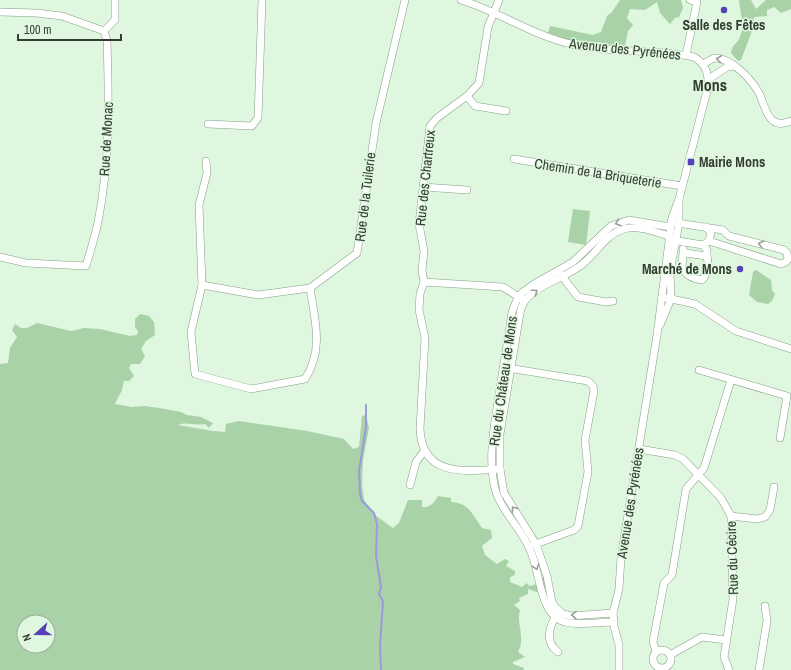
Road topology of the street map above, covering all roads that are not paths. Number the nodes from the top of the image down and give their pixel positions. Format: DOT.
graph roads {
  1 [pos="115,0"];
  2 [pos="262,0"];
  3 [pos="405,0"];
  4 [pos="461,0"];
  5 [pos="499,0"];
  6 [pos="694,1"];
  7 [pos="0,12"];
  8 [pos="494,12"];
  9 [pos="104,31"];
  10 [pos="686,55"];
  11 [pos="703,64"];
  12 [pos="735,66"];
  13 [pos="709,79"];
  14 [pos="467,96"];
  15 [pos="506,111"];
  16 [pos="791,121"];
  17 [pos="208,124"];
  18 [pos="514,159"];
  19 [pos="206,161"];
  20 [pos="682,186"];
  21 [pos="423,187"];
  22 [pos="467,190"];
  23 [pos="679,199"];
  24 [pos="682,223"];
  25 [pos="633,224"];
  26 [pos="671,224"];
  27 [pos="706,227"];
  28 [pos="669,238"];
  29 [pos="681,242"];
  30 [pos="706,243"];
  31 [pos="683,252"];
  32 [pos="707,256"];
  33 [pos="0,257"];
  34 [pos="560,275"];
  35 [pos="424,282"];
  36 [pos="202,285"];
  37 [pos="310,288"];
  38 [pos="662,297"];
  39 [pos="671,298"];
  40 [pos="521,299"];
  41 [pos="613,301"];
  42 [pos="657,335"];
  43 [pos="791,349"];
  44 [pos="507,368"];
  45 [pos="699,370"];
  46 [pos="731,380"];
  47 [pos="780,438"];
  48 [pos="639,448"];
  49 [pos="425,450"];
  50 [pos="496,470"];
  51 [pos="699,476"];
  52 [pos="410,485"];
  53 [pos="774,487"];
  54 [pos="731,516"];
  55 [pos="532,545"];
  56 [pos="765,606"];
  57 [pos="613,613"];
  58 [pos="557,615"];
  59 [pos="614,622"];
  60 [pos="726,640"];
  61 [pos="656,651"];
  62 [pos="558,652"];
  63 [pos="670,656"];
  64 [pos="665,669"];
  65 [pos="619,670"];
  66 [pos="729,670"];
  67 [pos="759,670"];
  1 -- 9 [label="street"];
  2 -- 17 [label="street"];
  3 -- 37 [label="street, Rue de la Tuilerie"];
  4 -- 8 [label="street, Avenue des Pyrénées"];
  5 -- 8 [label="street, Rue des Chartreux"];
  6 -- 10 [label="street"];
  7 -- 9 [label="street"];
  8 -- 10 [label="street, Avenue des Pyrénées"];
  8 -- 14 [label="street, Rue des Chartreux"];
  9 -- 33 [label="street, Rue de Monac"];
  10 -- 11 [label="street, Avenue des Pyrénées"];
  12 -- 11 [label="street, one-way"];
  11 -- 13 [label="street"];
  12 -- 13 [label="street"];
  12 -- 16 [label="street"];
  13 -- 20 [label="street, Avenue des Pyrénées"];
  14 -- 15 [label="street"];
  14 -- 21 [label="street, Rue des Chartreux"];
  18 -- 20 [label="street, Chemin de la Briqueterie"];
  19 -- 36 [label="street"];
  20 -- 23 [label="street, Avenue des Pyrénées"];
  21 -- 22 [label="street"];
  21 -- 35 [label="street, Rue des Chartreux"];
  23 -- 24 [label="street, Avenue des Pyrénées"];
  23 -- 26 [label="street, Avenue des Pyrénées"];
  24 -- 26 [label="street"];
  24 -- 27 [label="street"];
  24 -- 29 [label="street, Avenue des Pyrénées"];
  25 -- 26 [label="street, Rue du Château de Mons"];
  25 -- 28 [label="street, Rue du Château de Mons"];
  25 -- 34 [label="street, Rue du Château de Mons"];
  26 -- 28 [label="street, Avenue des Pyrénées"];
  27 -- 30 [label="street"];
  30 -- 27 [label="street, one-way"];
  28 -- 29 [label="street"];
  28 -- 38 [label="street, Avenue des Pyrénées"];
  29 -- 30 [label="street"];
  29 -- 31 [label="street"];
  29 -- 39 [label="street, Avenue des Pyrénées"];
  30 -- 32 [label="street"];
  31 -- 32 [label="street"];
  31 -- 32 [label="street"];
  34 -- 40 [label="street, Rue du Château de Mons"];
  34 -- 41 [label="street"];
  35 -- 40 [label="street"];
  35 -- 49 [label="street, Rue des Chartreux"];
  36 -- 37 [label="street, Rue de la Tuilerie"];
  36 -- 37 [label="street"];
  38 -- 39 [label="street"];
  38 -- 42 [label="street, Avenue des Pyrénées"];
  39 -- 42 [label="street, Avenue des Pyrénées"];
  39 -- 43 [label="street"];
  40 -- 44 [label="street, Rue du Château de Mons"];
  42 -- 48 [label="street, Avenue des Pyrénées"];
  44 -- 50 [label="street, Rue du Château de Mons"];
  44 -- 55 [label="street"];
  45 -- 46 [label="street"];
  46 -- 47 [label="street"];
  46 -- 51 [label="street"];
  48 -- 51 [label="street, Rue du Cécire"];
  48 -- 57 [label="street, Avenue des Pyrénées"];
  49 -- 50 [label="street, Rue des Chartreux"];
  49 -- 52 [label="street"];
  50 -- 55 [label="street, Rue du Château de Mons"];
  51 -- 54 [label="street, Rue du Cécire"];
  51 -- 61 [label="street"];
  53 -- 54 [label="street"];
  54 -- 60 [label="street, Rue du Cécire"];
  55 -- 58 [label="street, Rue du Château de Mons"];
  56 -- 67 [label="street"];
  57 -- 58 [label="street, one-way"];
  57 -- 59 [label="street, Avenue des Pyrénées"];
  58 -- 59 [label="street"];
  58 -- 62 [label="street"];
  59 -- 65 [label="street, Avenue des Pyrénées"];
  60 -- 63 [label="street"];
  60 -- 66 [label="street, Rue du Cécire"];
  61 -- 63 [label="street"];
  61 -- 64 [label="street"];
  63 -- 64 [label="street"];
}
